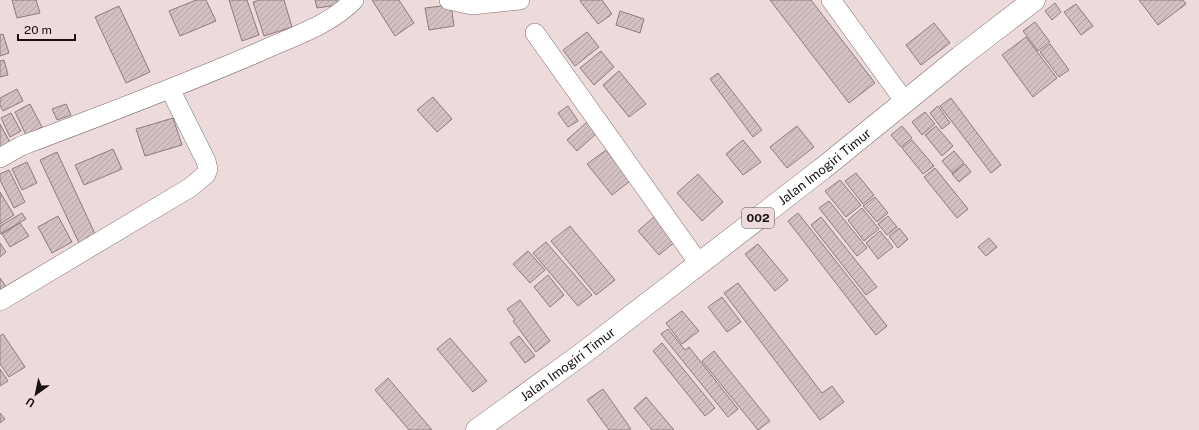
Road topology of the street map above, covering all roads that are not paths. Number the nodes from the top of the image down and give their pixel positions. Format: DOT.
graph roads {
  1 [pos="449,0"];
  2 [pos="520,0"];
  3 [pos="831,0"];
  4 [pos="1034,0"];
  5 [pos="349,2"];
  6 [pos="535,33"];
  7 [pos="170,89"];
  8 [pos="905,102"];
  9 [pos="0,158"];
  10 [pos="698,262"];
  11 [pos="0,301"];
  12 [pos="477,430"];
  1 -- 2 [label="street"];
  3 -- 8 [label="street"];
  4 -- 8 [label="main road, Jalan Imogiri Timur / 002"];
  5 -- 7 [label="street"];
  6 -- 10 [label="street"];
  7 -- 9 [label="street"];
  7 -- 11 [label="street"];
  8 -- 10 [label="main road, Jalan Imogiri Timur / 002"];
  10 -- 12 [label="main road, Jalan Imogiri Timur / 002"];
}
